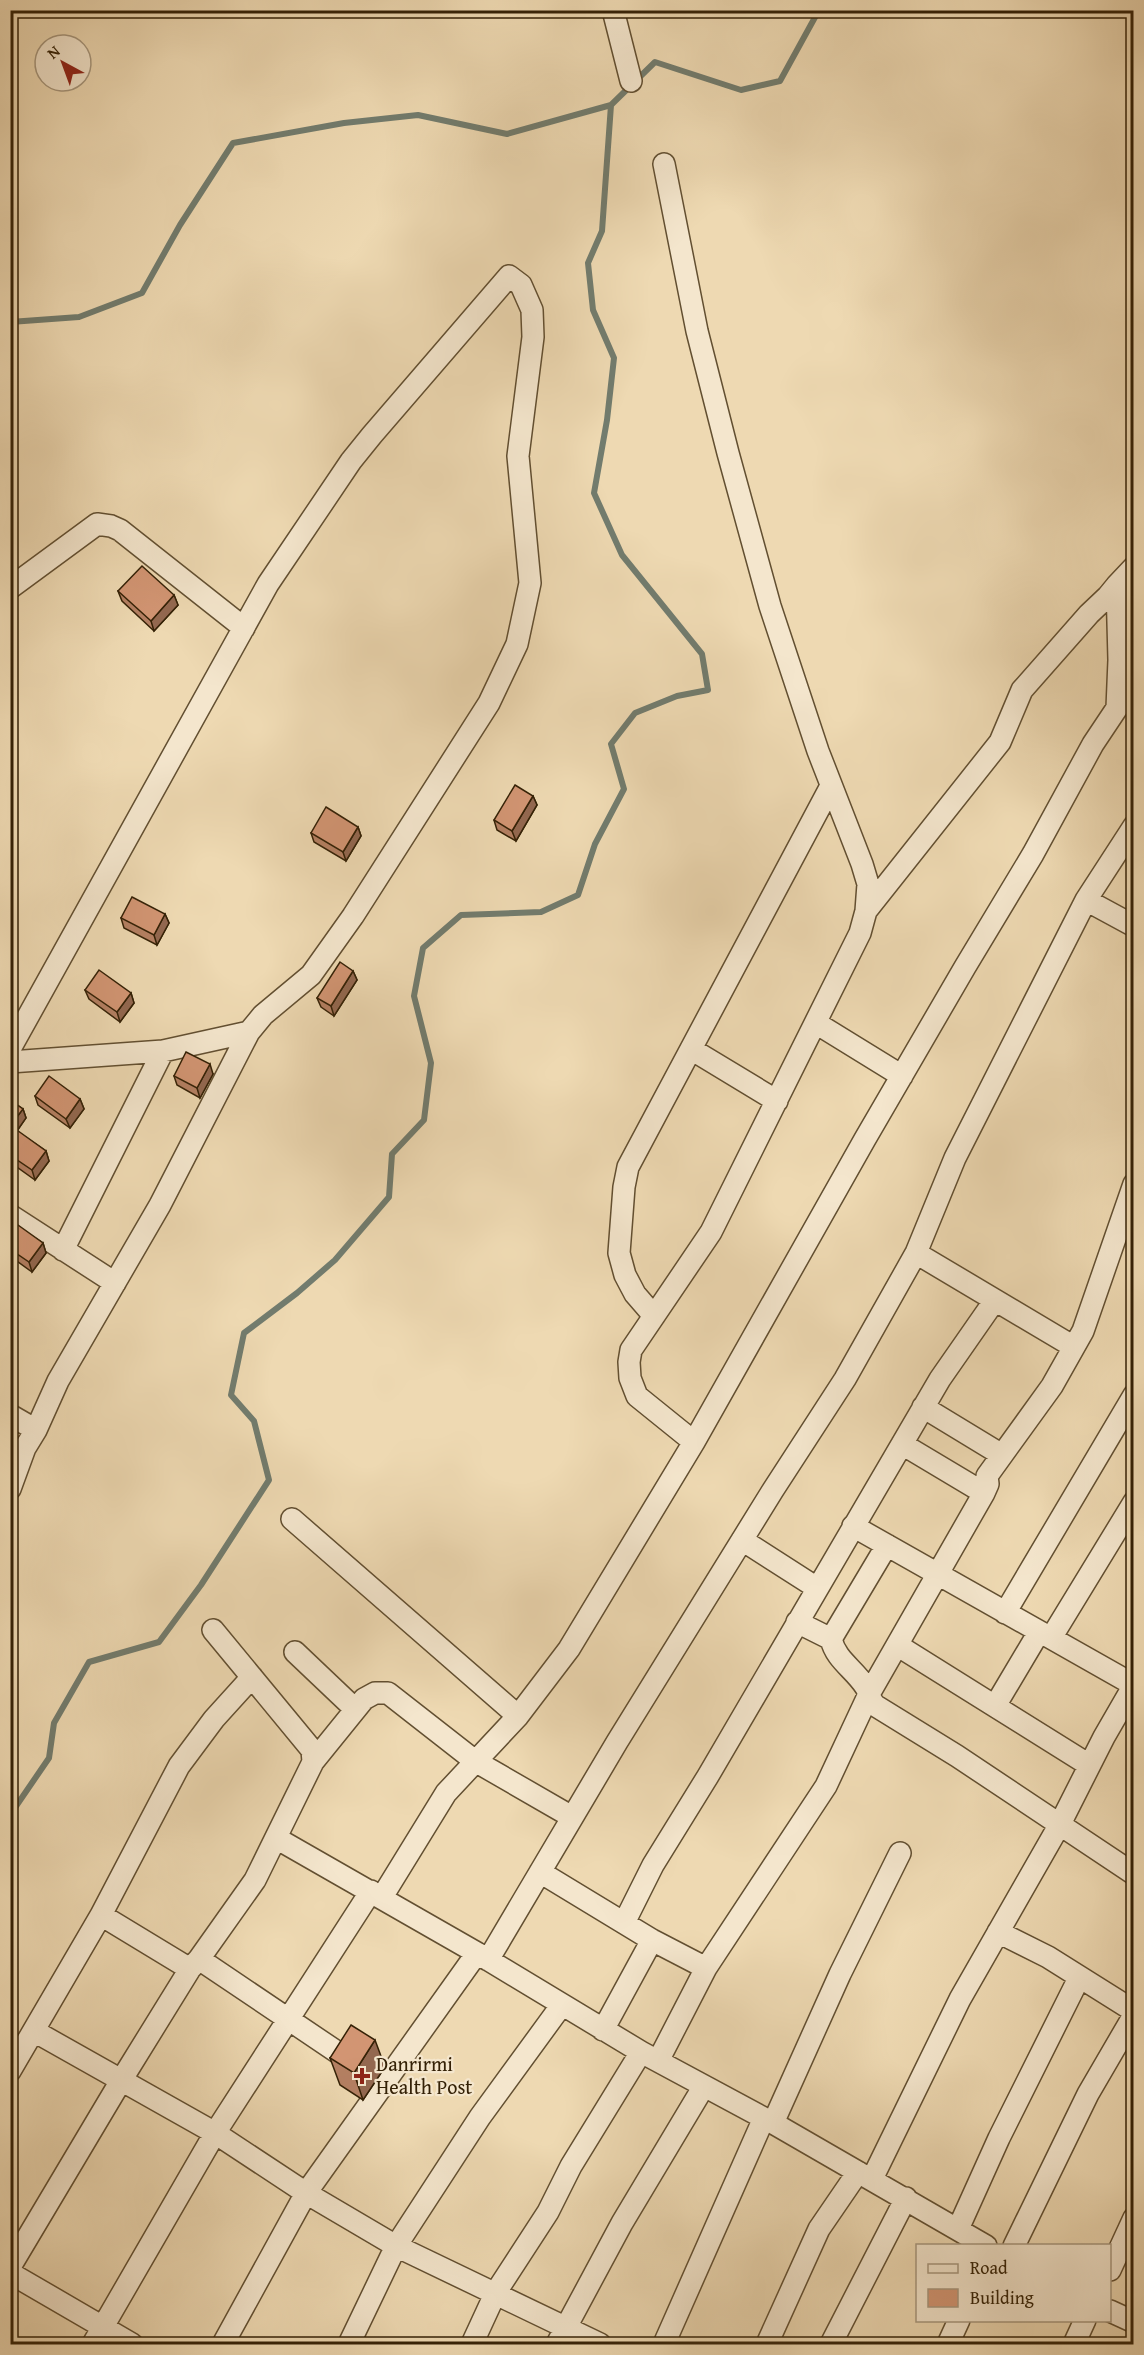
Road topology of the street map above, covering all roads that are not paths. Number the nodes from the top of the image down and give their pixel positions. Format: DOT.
graph roads {
  1 [pos="615,13"];
  2 [pos="630,81"];
  3 [pos="664,164"];
  4 [pos="1134,567"];
  5 [pos="1117,585"];
  6 [pos="10,588"];
  7 [pos="244,628"];
  8 [pos="831,786"];
  9 [pos="1134,826"];
  10 [pos="1086,900"];
  11 [pos="866,910"];
  12 [pos="1134,926"];
  13 [pos="816,1023"];
  14 [pos="249,1032"];
  15 [pos="10,1049"];
  16 [pos="692,1049"];
  17 [pos="163,1052"];
  18 [pos="10,1062"];
  19 [pos="902,1076"];
  20 [pos="777,1101"];
  21 [pos="1134,1184"];
  22 [pos="10,1215"];
  23 [pos="63,1250"];
  24 [pos="916,1253"];
  25 [pos="115,1283"];
  26 [pos="995,1300"];
  27 [pos="654,1316"];
  28 [pos="1074,1347"];
  29 [pos="1134,1395"];
  30 [pos="923,1407"];
  31 [pos="10,1415"];
  32 [pos="36,1430"];
  33 [pos="694,1442"];
  34 [pos="902,1444"];
  35 [pos="1002,1455"];
  36 [pos="10,1489"];
  37 [pos="984,1493"];
  38 [pos="1134,1502"];
  39 [pos="292,1519"];
  40 [pos="853,1526"];
  41 [pos="742,1540"];
  42 [pos="887,1545"];
  43 [pos="938,1574"];
  44 [pos="817,1588"];
  45 [pos="1005,1613"];
  46 [pos="797,1622"];
  47 [pos="213,1630"];
  48 [pos="1045,1635"];
  49 [pos="831,1639"];
  50 [pos="897,1645"];
  51 [pos="295,1652"];
  52 [pos="252,1677"];
  53 [pos="1134,1685"];
  54 [pos="869,1694"];
  55 [pos="995,1706"];
  56 [pos="355,1709"];
  57 [pos="518,1716"];
  58 [pos="475,1761"];
  59 [pos="313,1762"];
  60 [pos="1089,1765"];
  61 [pos="572,1817"];
  62 [pos="1060,1824"];
  63 [pos="276,1838"];
  64 [pos="900,1853"];
  65 [pos="540,1872"];
  66 [pos="1134,1874"];
  67 [pos="376,1894"];
  68 [pos="101,1915"];
  69 [pos="624,1923"];
  70 [pos="998,1932"];
  71 [pos="652,1940"];
  72 [pos="483,1956"];
  73 [pos="195,1964"];
  74 [pos="706,1968"];
  75 [pos="1080,1978"];
  76 [pos="561,2006"];
  77 [pos="1132,2007"];
  78 [pos="289,2020"];
  79 [pos="603,2030"];
  80 [pos="34,2031"];
  81 [pos="340,2054"];
  82 [pos="649,2056"];
  83 [pos="10,2071"];
  84 [pos="122,2079"];
  85 [pos="704,2086"];
  86 [pos="768,2121"];
  87 [pos="215,2133"];
  88 [pos="865,2175"];
  89 [pos="306,2193"];
  90 [pos="906,2198"];
  91 [pos="1134,2218"];
  92 [pos="958,2229"];
  93 [pos="983,2244"];
  94 [pos="1015,2244"];
  95 [pos="396,2246"];
  96 [pos="10,2267"];
  97 [pos="1111,2268"];
  98 [pos="10,2273"];
  99 [pos="496,2292"];
  100 [pos="1111,2310"];
  101 [pos="958,2322"];
  102 [pos="1084,2322"];
  103 [pos="1134,2322"];
  104 [pos="98,2336"];
  105 [pos="561,2336"];
  106 [pos="132,2344"];
  107 [pos="223,2344"];
  108 [pos="349,2344"];
  109 [pos="472,2344"];
  110 [pos="600,2344"];
  111 [pos="664,2344"];
  112 [pos="767,2344"];
  113 [pos="831,2344"];
  114 [pos="948,2344"];
  115 [pos="1074,2344"];
  1 -- 2 [label="street"];
  3 -- 8 [label="street"];
  4 -- 5 [label="street"];
  5 -- 11 [label="street"];
  5 -- 19 [label="street"];
  6 -- 7 [label="street"];
  7 -- 14 [label="street"];
  7 -- 15 [label="street"];
  8 -- 11 [label="street"];
  8 -- 16 [label="street"];
  9 -- 10 [label="street"];
  10 -- 12 [label="street"];
  10 -- 24 [label="street"];
  11 -- 13 [label="street"];
  13 -- 19 [label="street"];
  13 -- 20 [label="street"];
  14 -- 17 [label="street"];
  14 -- 25 [label="street"];
  16 -- 20 [label="street"];
  16 -- 27 [label="street"];
  17 -- 18 [label="street"];
  17 -- 23 [label="street"];
  19 -- 33 [label="street"];
  20 -- 27 [label="street"];
  21 -- 28 [label="street"];
  22 -- 23 [label="street"];
  23 -- 25 [label="street"];
  24 -- 26 [label="street"];
  24 -- 41 [label="street"];
  25 -- 32 [label="street"];
  26 -- 28 [label="street"];
  26 -- 30 [label="street"];
  27 -- 33 [label="street"];
  28 -- 35 [label="street"];
  29 -- 45 [label="street"];
  30 -- 34 [label="street"];
  30 -- 35 [label="street"];
  31 -- 32 [label="street"];
  32 -- 36 [label="street"];
  33 -- 57 [label="street"];
  34 -- 37 [label="street"];
  34 -- 40 [label="street"];
  35 -- 37 [label="street"];
  37 -- 43 [label="street"];
  38 -- 48 [label="street"];
  39 -- 57 [label="street"];
  40 -- 42 [label="street"];
  40 -- 44 [label="street"];
  41 -- 44 [label="street"];
  41 -- 61 [label="street"];
  42 -- 43 [label="street"];
  42 -- 49 [label="street"];
  43 -- 45 [label="street"];
  43 -- 50 [label="street"];
  44 -- 46 [label="street"];
  45 -- 48 [label="street"];
  46 -- 49 [label="street"];
  46 -- 69 [label="street"];
  47 -- 52 [label="street"];
  48 -- 53 [label="street"];
  48 -- 55 [label="street"];
  49 -- 54 [label="street"];
  50 -- 54 [label="street"];
  50 -- 55 [label="street"];
  51 -- 56 [label="street"];
  52 -- 59 [label="street"];
  52 -- 68 [label="street"];
  53 -- 60 [label="street"];
  54 -- 62 [label="street"];
  54 -- 74 [label="street"];
  55 -- 60 [label="street"];
  56 -- 58 [label="street"];
  56 -- 59 [label="street"];
  57 -- 58 [label="street"];
  58 -- 61 [label="street"];
  58 -- 67 [label="street"];
  59 -- 63 [label="street"];
  60 -- 62 [label="street"];
  61 -- 65 [label="street"];
  62 -- 66 [label="street"];
  62 -- 70 [label="street"];
  63 -- 67 [label="street"];
  63 -- 73 [label="street"];
  64 -- 86 [label="street"];
  65 -- 69 [label="street"];
  65 -- 72 [label="street"];
  67 -- 72 [label="street"];
  67 -- 78 [label="street"];
  68 -- 73 [label="street"];
  68 -- 80 [label="street"];
  69 -- 71 [label="street"];
  70 -- 75 [label="street"];
  70 -- 88 [label="street"];
  71 -- 74 [label="street"];
  71 -- 79 [label="street"];
  72 -- 76 [label="street"];
  72 -- 89 [label="street"];
  73 -- 78 [label="street"];
  73 -- 84 [label="street"];
  74 -- 82 [label="street"];
  75 -- 77 [label="street"];
  75 -- 92 [label="street"];
  76 -- 79 [label="street"];
  76 -- 95 [label="street"];
  77 -- 94 [label="street"];
  78 -- 81 [label="street"];
  78 -- 87 [label="street"];
  79 -- 82 [label="street"];
  80 -- 83 [label="street"];
  80 -- 84 [label="street"];
  82 -- 85 [label="street"];
  82 -- 99 [label="street"];
  84 -- 87 [label="street"];
  84 -- 96 [label="street"];
  85 -- 86 [label="street"];
  85 -- 105 [label="street"];
  86 -- 88 [label="street"];
  86 -- 111 [label="street"];
  87 -- 89 [label="street"];
  87 -- 104 [label="street"];
  88 -- 90 [label="street"];
  88 -- 112 [label="street"];
  89 -- 95 [label="street"];
  89 -- 107 [label="street"];
  90 -- 92 [label="street"];
  90 -- 113 [label="street"];
  91 -- 97 [label="street"];
  92 -- 93 [label="street"];
  95 -- 99 [label="street"];
  95 -- 108 [label="street"];
  98 -- 104 [label="street"];
  99 -- 105 [label="street"];
  99 -- 109 [label="street"];
  100 -- 103 [label="street"];
  101 -- 114 [label="street"];
  102 -- 115 [label="street"];
  104 -- 106 [label="street"];
  105 -- 110 [label="street"];
}
